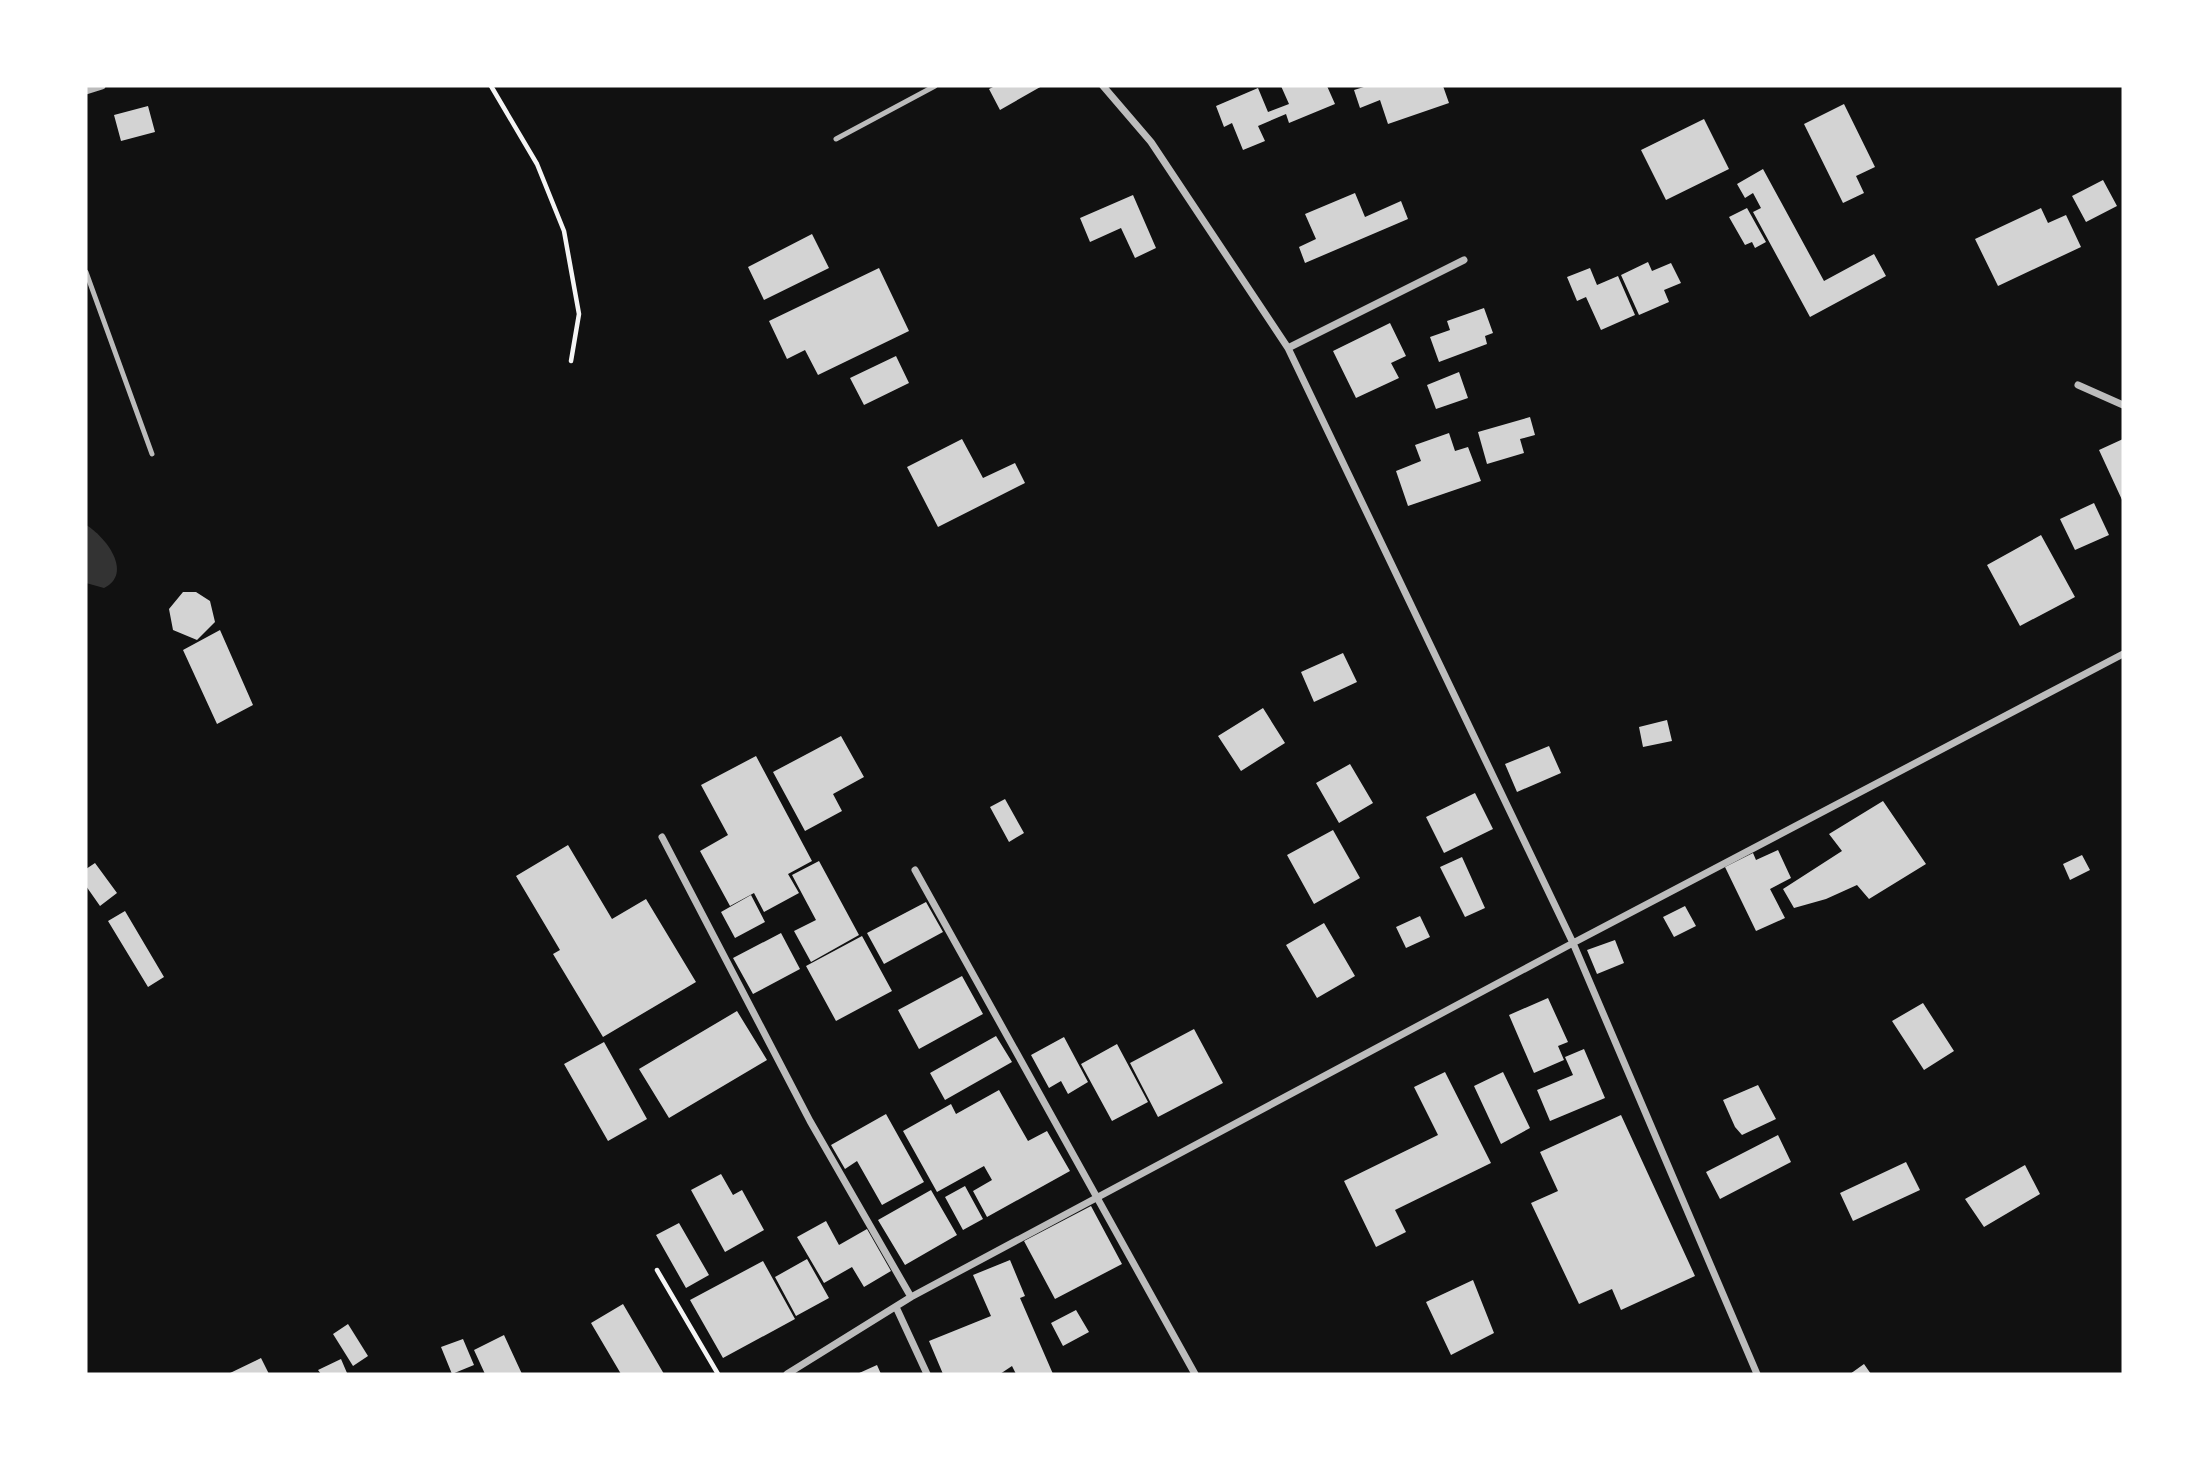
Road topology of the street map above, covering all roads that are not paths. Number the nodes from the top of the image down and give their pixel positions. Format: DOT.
graph roads {
  1 [pos="102,86"];
  2 [pos="935,86"];
  3 [pos="1103,86"];
  4 [pos="86,91"];
  5 [pos="836,139"];
  6 [pos="1464,260"];
  7 [pos="86,272"];
  8 [pos="1288,348"];
  9 [pos="2078,385"];
  10 [pos="2123,405"];
  11 [pos="152,454"];
  12 [pos="2123,654"];
  13 [pos="662,837"];
  14 [pos="915,870"];
  15 [pos="1573,943"];
  16 [pos="1098,1197"];
  17 [pos="911,1297"];
  18 [pos="896,1307"];
  19 [pos="787,1374"];
  20 [pos="927,1374"];
  21 [pos="1195,1374"];
  22 [pos="1758,1374"];
  1 -- 4 [label="street"];
  2 -- 5 [label="lane"];
  3 -- 8 [label="street"];
  6 -- 8 [label="street"];
  7 -- 11 [label="lane"];
  8 -- 15 [label="street"];
  9 -- 10 [label="street"];
  12 -- 15 [label="street"];
  13 -- 17 [label="street"];
  14 -- 16 [label="street"];
  15 -- 16 [label="street"];
  15 -- 22 [label="street"];
  16 -- 17 [label="street"];
  16 -- 21 [label="street"];
  17 -- 18 [label="street"];
  18 -- 19 [label="street"];
  18 -- 20 [label="street"];
}
